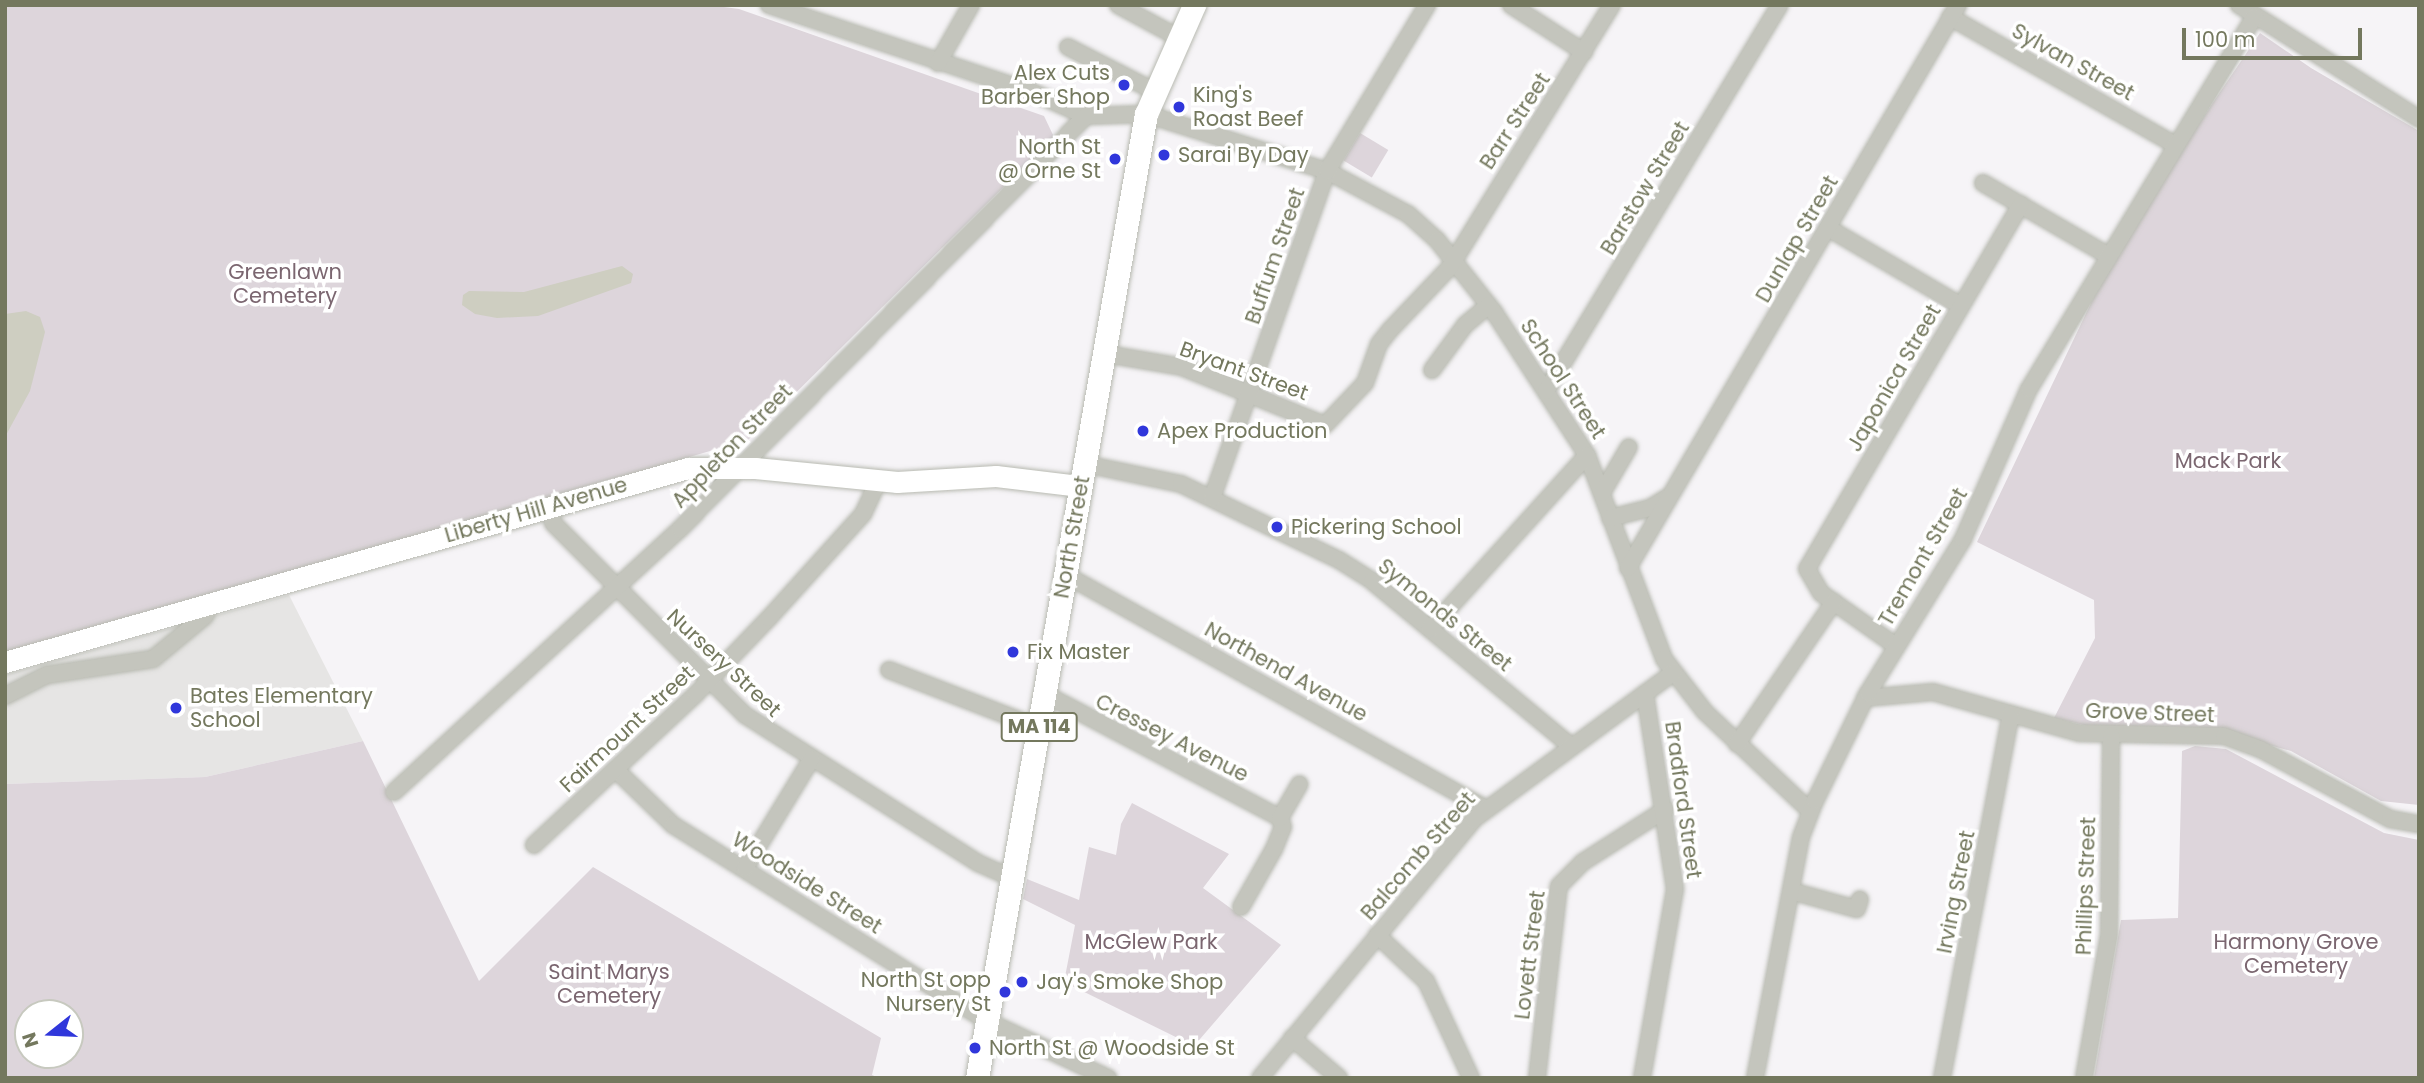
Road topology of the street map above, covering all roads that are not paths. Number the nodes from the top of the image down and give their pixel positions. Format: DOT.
graph roads {
  1 [pos="769,5"];
  2 [pos="971,5"];
  3 [pos="1118,5"];
  4 [pos="1194,5"];
  5 [pos="1427,5"];
  6 [pos="1511,5"];
  7 [pos="1612,5"];
  8 [pos="1780,5"];
  9 [pos="2239,5"];
  10 [pos="1954,11"];
  11 [pos="2254,17"];
  12 [pos="1179,38"];
  13 [pos="1068,47"];
  14 [pos="1584,52"];
  15 [pos="938,63"];
  16 [pos="1156,92"];
  17 [pos="1146,114"];
  18 [pos="1086,116"];
  19 [pos="2419,119"];
  20 [pos="2174,144"];
  21 [pos="1327,171"];
  22 [pos="1983,183"];
  23 [pos="2021,204"];
  24 [pos="1828,228"];
  25 [pos="2106,255"];
  26 [pos="1452,258"];
  27 [pos="1489,304"];
  28 [pos="1960,305"];
  29 [pos="1105,354"];
  30 [pos="1432,370"];
  31 [pos="1546,391"];
  32 [pos="1250,392"];
  33 [pos="1325,425"];
  34 [pos="1629,447"];
  35 [pos="1587,454"];
  36 [pos="1085,464"];
  37 [pos="737,467"];
  38 [pos="879,480"];
  39 [pos="1080,486"];
  40 [pos="1602,493"];
  41 [pos="1671,494"];
  42 [pos="1212,498"];
  43 [pos="549,505"];
  44 [pos="1610,518"];
  45 [pos="1628,568"];
  46 [pos="1066,575"];
  47 [pos="616,589"];
  48 [pos="213,601"];
  49 [pos="1834,602"];
  50 [pos="1430,629"];
  51 [pos="1896,646"];
  52 [pos="5,662"];
  53 [pos="889,670"];
  54 [pos="1674,672"];
  55 [pos="710,679"];
  56 [pos="1645,693"];
  57 [pos="1045,694"];
  58 [pos="5,696"];
  59 [pos="1865,698"];
  60 [pos="2011,714"];
  61 [pos="1039,728"];
  62 [pos="2111,735"];
  63 [pos="1737,744"];
  64 [pos="1571,746"];
  65 [pos="811,760"];
  66 [pos="615,769"];
  67 [pos="1300,784"];
  68 [pos="394,792"];
  69 [pos="1485,808"];
  70 [pos="1666,809"];
  71 [pos="1810,811"];
  72 [pos="1280,818"];
  73 [pos="2419,824"];
  74 [pos="534,845"];
  75 [pos="745,868"];
  76 [pos="1012,878"];
  77 [pos="1791,891"];
  78 [pos="1860,899"];
  79 [pos="1241,907"];
  80 [pos="1377,935"];
  81 [pos="987,1021"];
  82 [pos="1292,1038"];
  83 [pos="977,1078"];
  84 [pos="1108,1078"];
  85 [pos="1260,1078"];
  86 [pos="1339,1078"];
  87 [pos="1471,1078"];
  88 [pos="1537,1078"];
  89 [pos="1642,1078"];
  90 [pos="1755,1078"];
  91 [pos="1942,1078"];
  92 [pos="2084,1078"];
  1 -- 15 [label="street"];
  2 -- 15 [label="street"];
  3 -- 12 [label="street"];
  4 -- 12 [label="highway, North Street / MA 114"];
  5 -- 21 [label="street, Buffum Street"];
  6 -- 14 [label="street"];
  7 -- 14 [label="street, Barr Street"];
  8 -- 31 [label="street, Barstow Street"];
  9 -- 11 [label="street"];
  10 -- 20 [label="street, Sylvan Street"];
  10 -- 24 [label="street, Dunlap Street"];
  11 -- 19 [label="street"];
  11 -- 20 [label="street, Tremont Street"];
  12 -- 16 [label="highway, North Street / MA 114"];
  13 -- 16 [label="street"];
  14 -- 26 [label="street, Barr Street"];
  15 -- 18 [label="street"];
  16 -- 17 [label="highway, North Street / MA 114"];
  17 -- 18 [label="street, School Street"];
  17 -- 21 [label="street, School Street"];
  17 -- 29 [label="highway, North Street / MA 114"];
  18 -- 37 [label="street, Appleton Street"];
  20 -- 25 [label="street, Tremont Street"];
  21 -- 26 [label="street, School Street"];
  21 -- 32 [label="street, Buffum Street"];
  22 -- 23 [label="street"];
  23 -- 25 [label="street"];
  23 -- 28 [label="street, Japonica Street"];
  24 -- 28 [label="street"];
  24 -- 41 [label="street, Dunlap Street"];
  25 -- 51 [label="street, Tremont Street"];
  26 -- 27 [label="street, School Street"];
  26 -- 33 [label="street, Barr Street"];
  27 -- 30 [label="street"];
  27 -- 31 [label="street, School Street"];
  28 -- 49 [label="street, Japonica Street"];
  29 -- 32 [label="street, Bryant Street"];
  29 -- 36 [label="highway, North Street / MA 114"];
  31 -- 35 [label="street, School Street"];
  32 -- 33 [label="street, Bryant Street"];
  32 -- 42 [label="street, Buffum Street"];
  34 -- 40 [label="street"];
  35 -- 40 [label="street, School Street"];
  35 -- 50 [label="street"];
  36 -- 39 [label="highway, North Street / MA 114"];
  36 -- 42 [label="street, Symonds Street"];
  37 -- 38 [label="main road, Liberty Hill Avenue"];
  37 -- 43 [label="main road, Liberty Hill Avenue"];
  37 -- 47 [label="street, Appleton Street"];
  38 -- 39 [label="main road, Liberty Hill Avenue"];
  38 -- 55 [label="street, Fairmount Street"];
  39 -- 46 [label="highway, North Street / MA 114"];
  40 -- 44 [label="street, School Street"];
  41 -- 44 [label="street"];
  41 -- 45 [label="street, Dunlap Street"];
  42 -- 50 [label="street, Symonds Street"];
  43 -- 47 [label="street, Nursery Street"];
  43 -- 48 [label="main road, Liberty Hill Avenue"];
  44 -- 45 [label="street, School Street"];
  45 -- 54 [label="street, School Street"];
  46 -- 57 [label="highway, North Street / MA 114"];
  46 -- 69 [label="street, Northend Avenue"];
  47 -- 55 [label="street, Nursery Street"];
  47 -- 68 [label="street, Appleton Street"];
  48 -- 52 [label="main road, Liberty Hill Avenue"];
  48 -- 58 [label="street"];
  49 -- 51 [label="street"];
  49 -- 63 [label="street"];
  50 -- 64 [label="street, Symonds Street"];
  51 -- 59 [label="street, Tremont Street"];
  53 -- 61 [label="street"];
  54 -- 56 [label="street, Balcomb Street"];
  54 -- 63 [label="street, School Street"];
  55 -- 65 [label="street, Nursery Street"];
  55 -- 66 [label="street, Fairmount Street"];
  56 -- 64 [label="street, Balcomb Street"];
  56 -- 70 [label="street, Bradford Street"];
  57 -- 61 [label="highway, North Street / MA 114"];
  57 -- 72 [label="street, Cressey Avenue"];
  59 -- 60 [label="street, Grove Street"];
  59 -- 71 [label="street, Tremont Street"];
  60 -- 62 [label="street, Grove Street"];
  60 -- 91 [label="street, Irving Street"];
  61 -- 76 [label="highway, North Street / MA 114"];
  62 -- 73 [label="street, Grove Street"];
  62 -- 92 [label="street, Phillips Street"];
  63 -- 71 [label="street, School Street"];
  64 -- 69 [label="street, Balcomb Street"];
  65 -- 75 [label="street"];
  65 -- 76 [label="street, Nursery Street"];
  66 -- 74 [label="street, Fairmount Street"];
  66 -- 75 [label="street, Woodside Street"];
  67 -- 72 [label="street"];
  69 -- 80 [label="street, Balcomb Street"];
  70 -- 88 [label="street, Lovett Street"];
  70 -- 89 [label="street, Bradford Street"];
  71 -- 77 [label="street, Tremont Street"];
  72 -- 79 [label="street"];
  75 -- 81 [label="street, Woodside Street"];
  76 -- 81 [label="highway, North Street / MA 114"];
  77 -- 78 [label="street"];
  77 -- 90 [label="street, Tremont Street"];
  80 -- 82 [label="street, Balcomb Street"];
  80 -- 87 [label="street"];
  81 -- 83 [label="highway, North Street / MA 114"];
  81 -- 84 [label="street, Woodside Street"];
  82 -- 85 [label="street, Balcomb Street"];
  82 -- 86 [label="street"];
}
